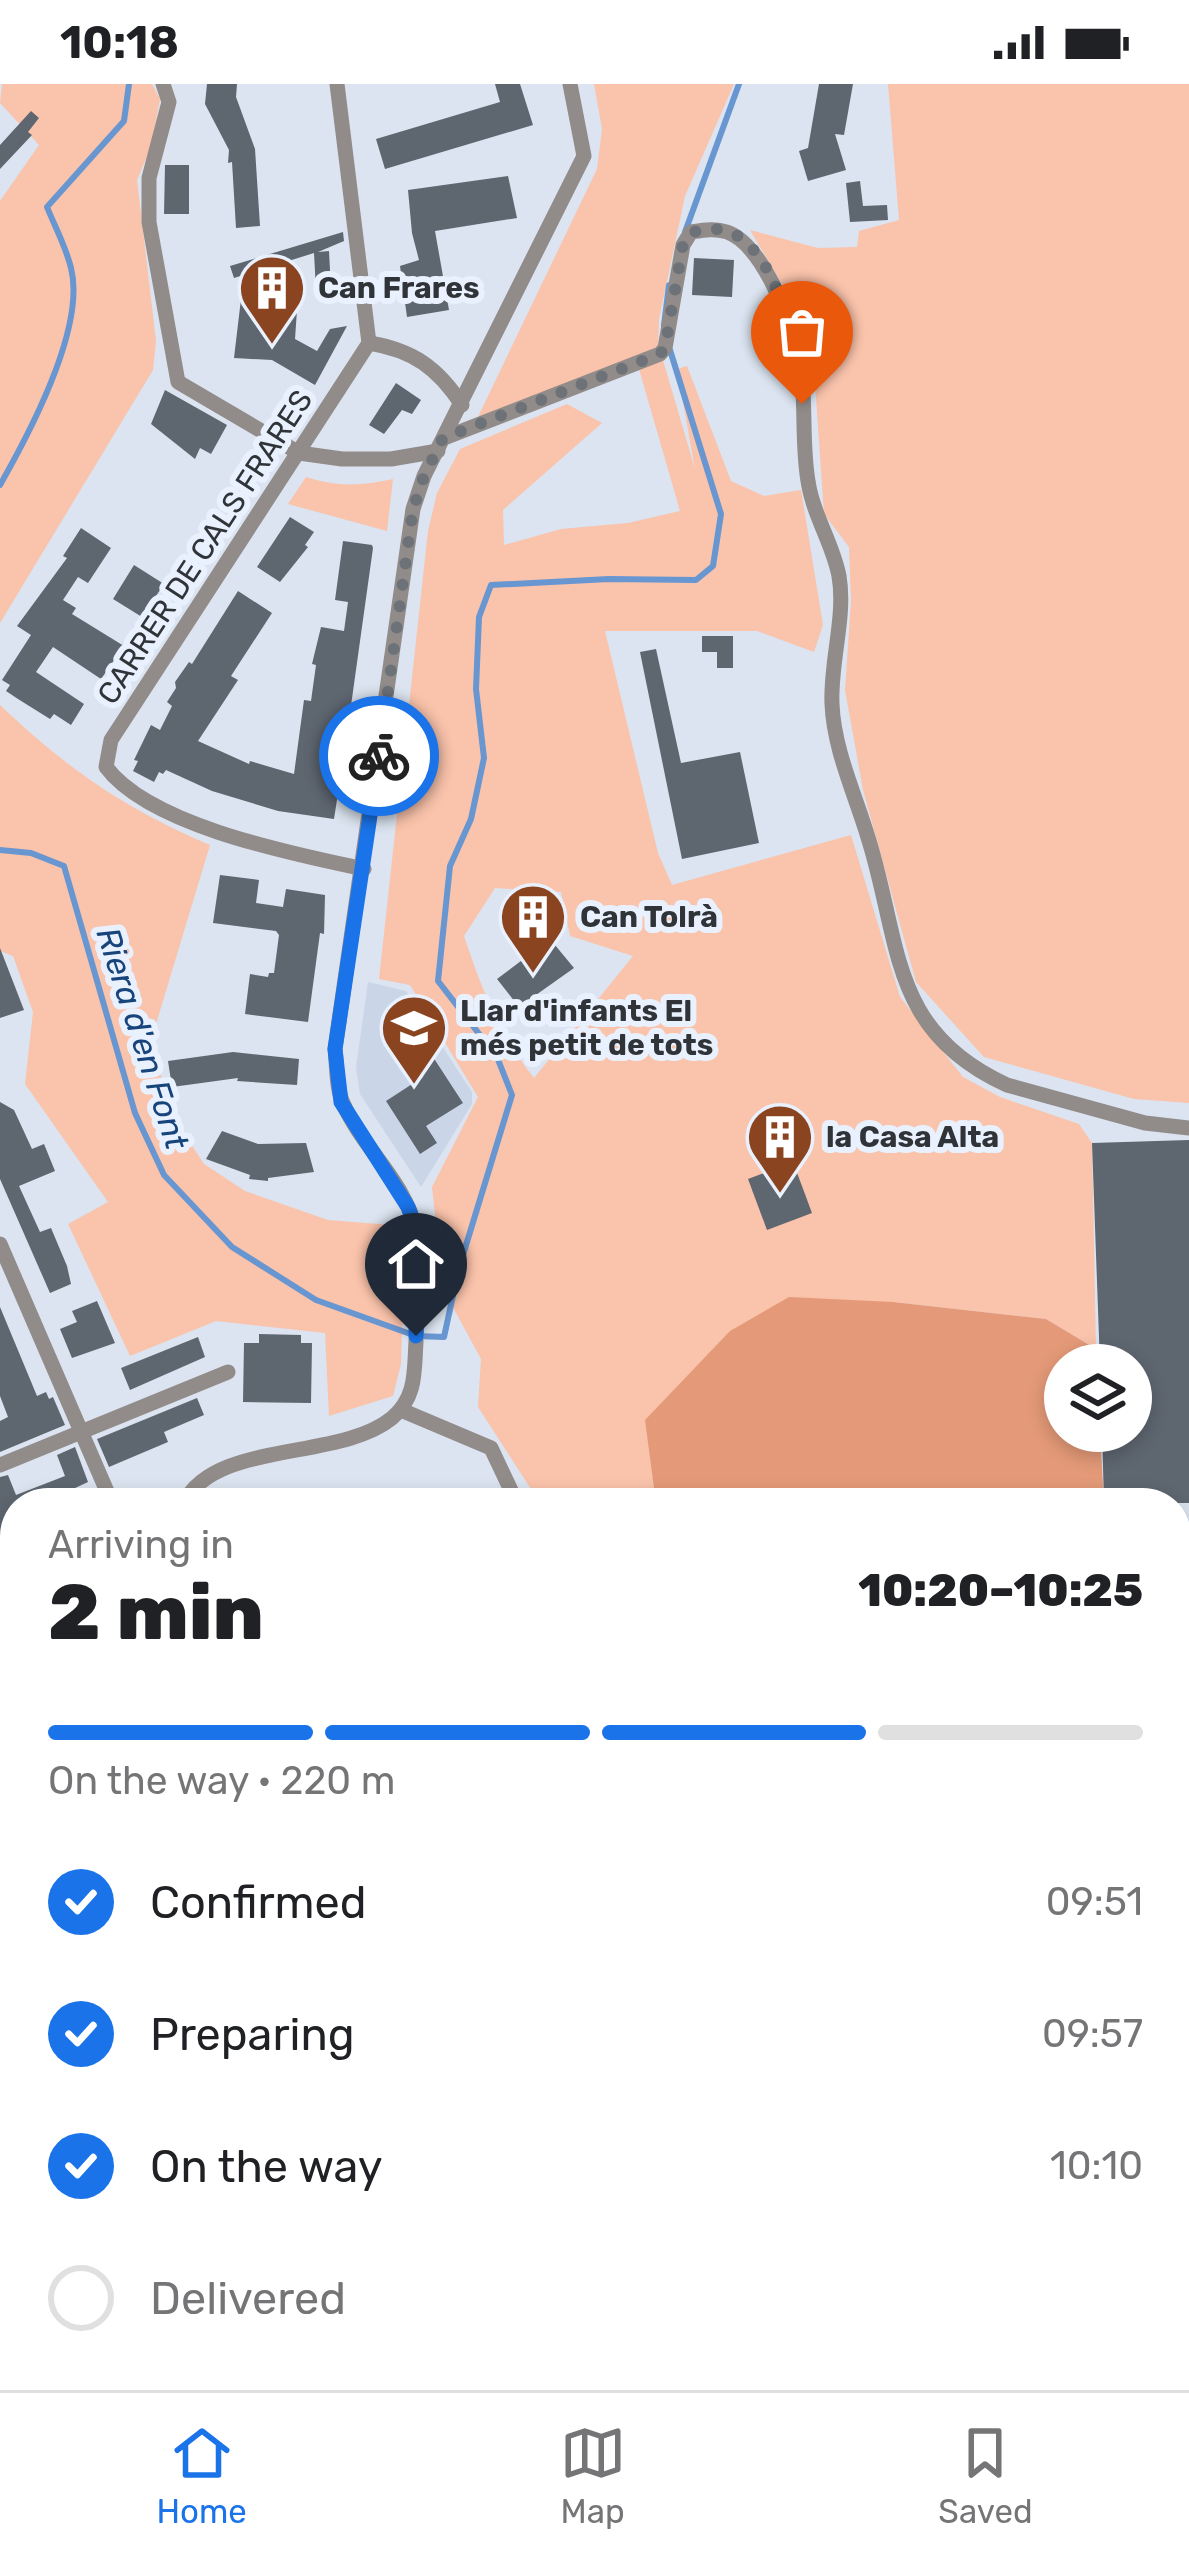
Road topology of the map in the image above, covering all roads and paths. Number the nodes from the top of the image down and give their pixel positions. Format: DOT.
graph roads {
  1 [pos="163,84"];
  2 [pos="337,84"];
  3 [pos="570,84"];
  4 [pos="369,343"];
  5 [pos="461,405"];
  6 [pos="441,444"];
  7 [pos="299,453"];
  8 [pos="364,868"];
  9 [pos="1189,1128"];
  10 [pos="0,1244"];
  11 [pos="228,1372"];
  12 [pos="401,1410"];
  13 [pos="79,1432"];
  14 [pos="0,1465"];
  15 [pos="105,1488"];
  16 [pos="195,1488"];
  17 [pos="510,1488"];
  1 -- 7 [label="street"];
  2 -- 4 [label="street"];
  3 -- 5 [label="street"];
  4 -- 5 [label="street"];
  4 -- 7 [label="street, CARRER DE CALS FRARES"];
  5 -- 6 [label="street"];
  6 -- 7 [label="street"];
  6 -- 8 [label="street"];
  6 -- 9 [label="street"];
  7 -- 8 [label="street, CARRER DE CALS FRARES"];
  8 -- 12 [label="street"];
  10 -- 13 [label="street"];
  11 -- 13 [label="street"];
  12 -- 16 [label="street"];
  12 -- 17 [label="street"];
  13 -- 14 [label="street"];
  13 -- 15 [label="street"];
}
